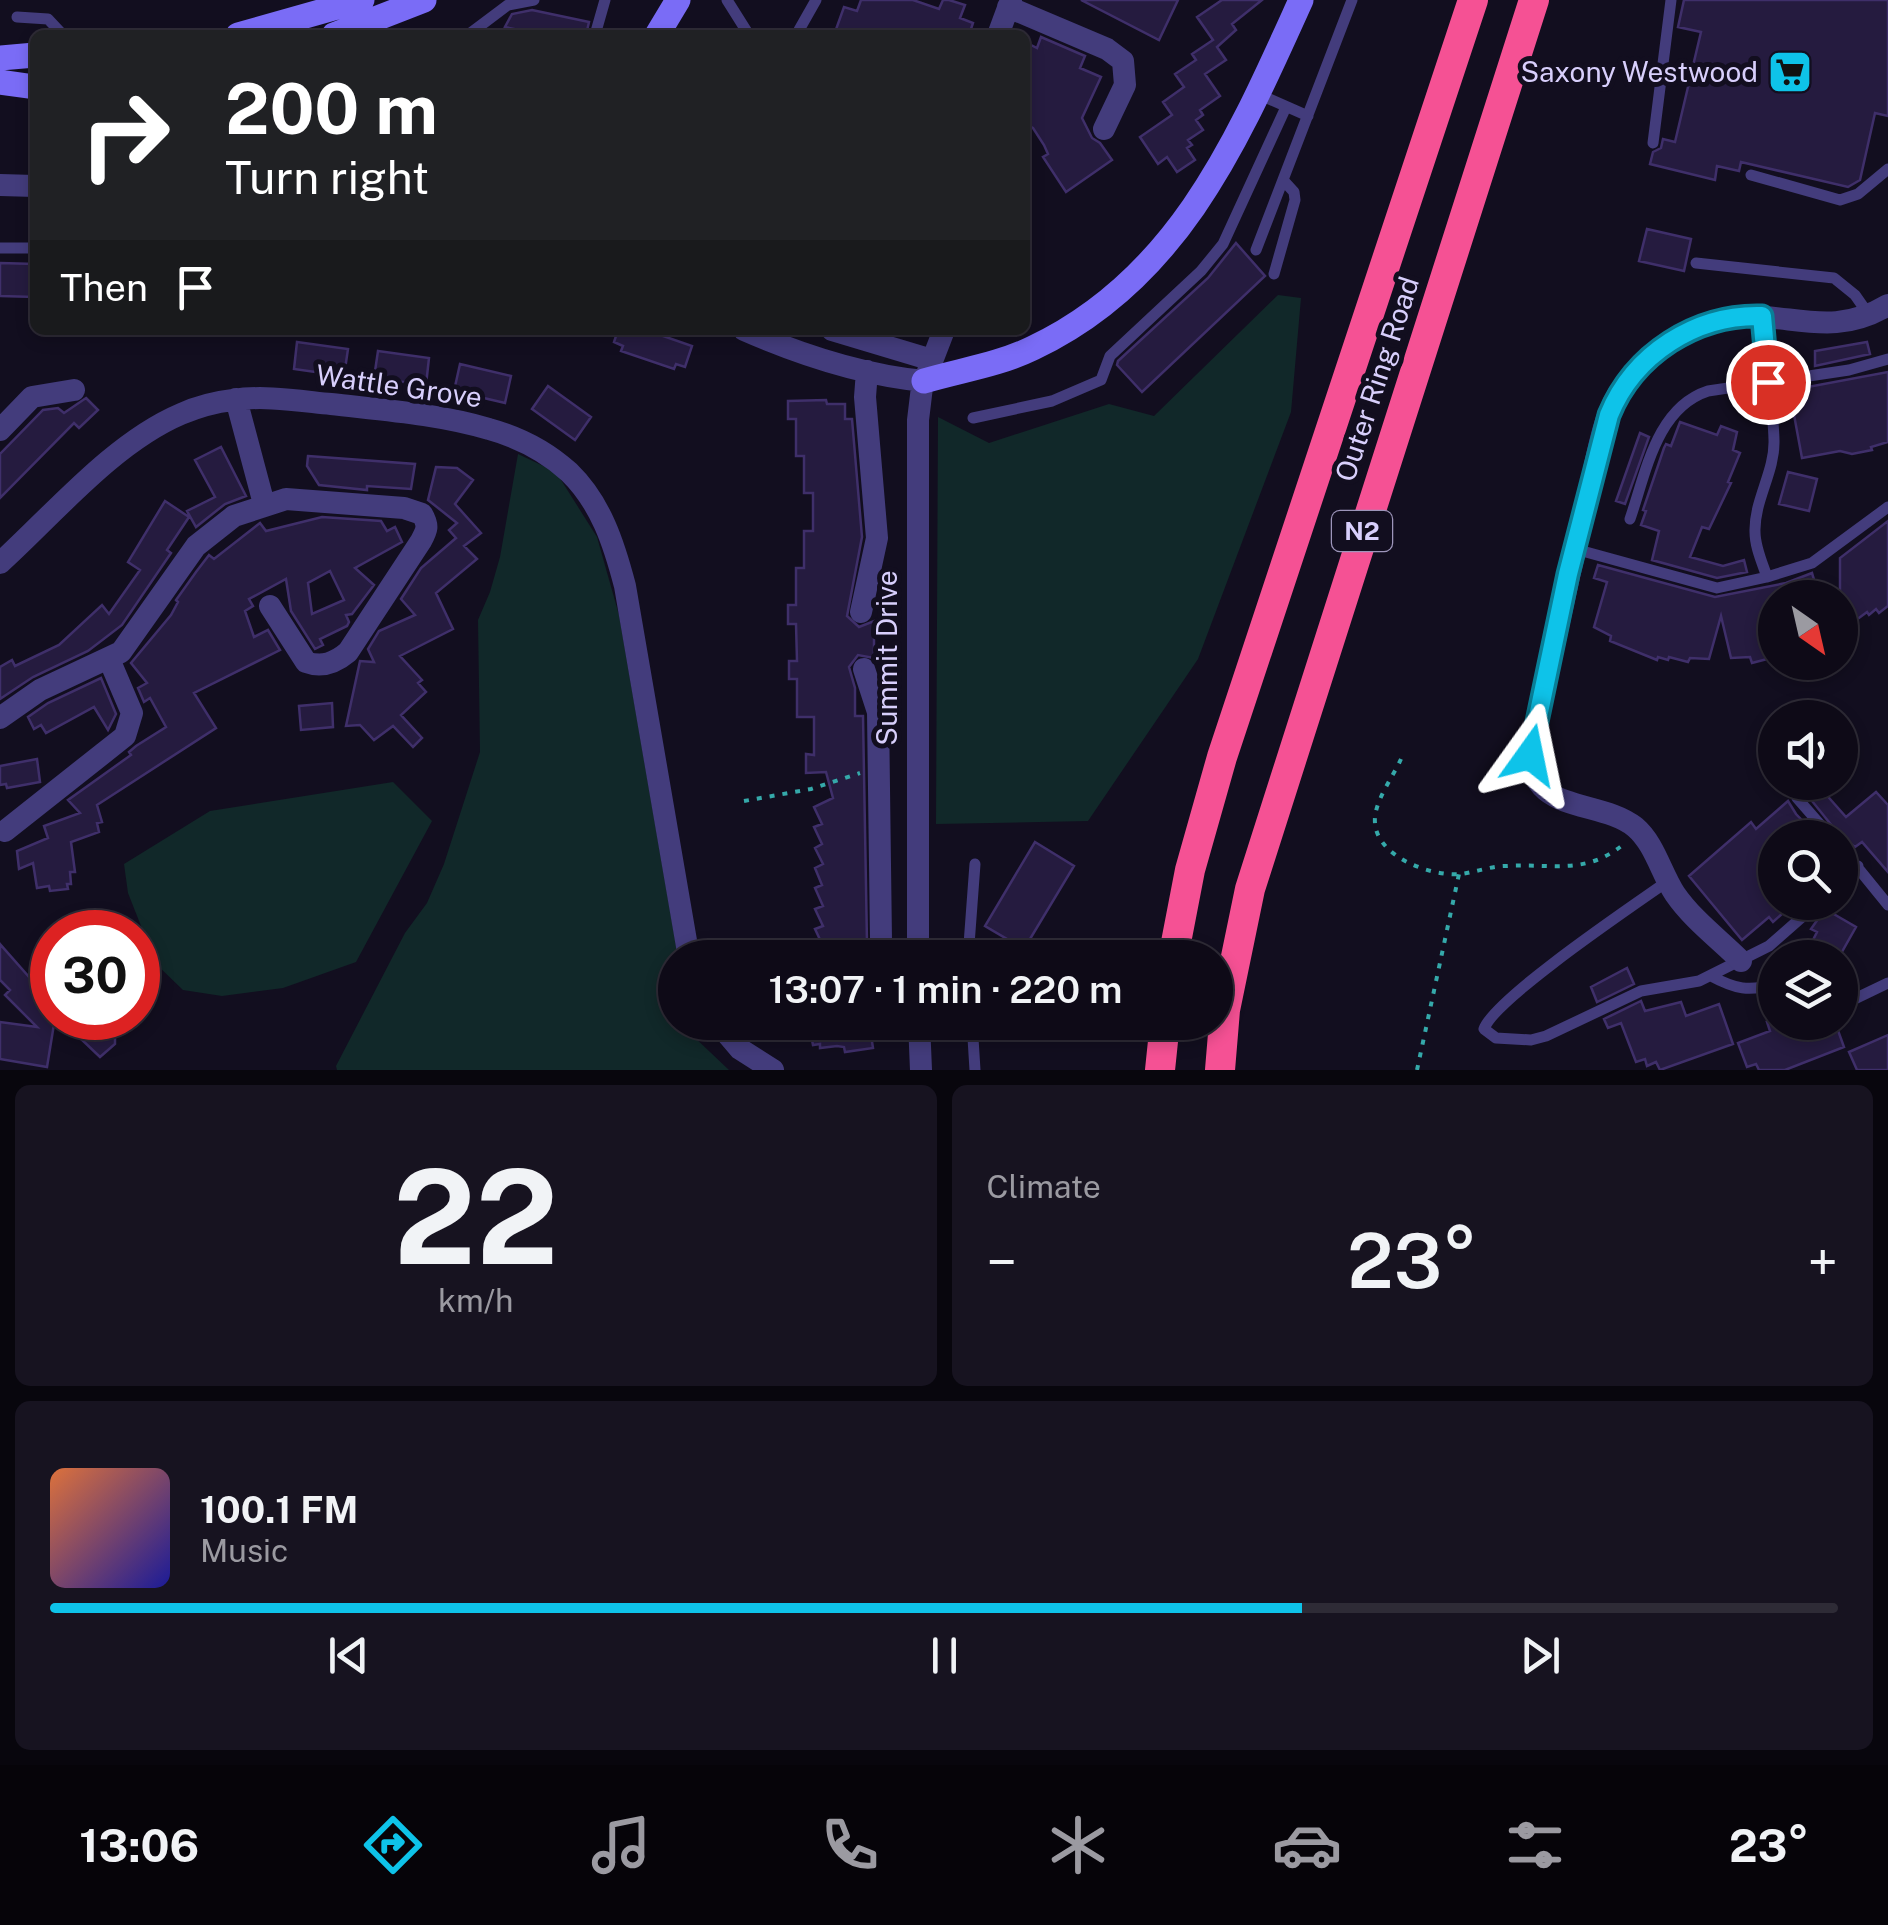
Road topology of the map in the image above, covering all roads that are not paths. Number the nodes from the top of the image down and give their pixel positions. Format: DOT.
graph roads {
  1 [pos="318,0"];
  2 [pos="362,0"];
  3 [pos="424,0"];
  4 [pos="534,0"];
  5 [pos="605,0"];
  6 [pos="678,0"];
  7 [pos="727,0"];
  8 [pos="816,0"];
  9 [pos="1301,0"];
  10 [pos="1352,0"];
  11 [pos="1474,0"];
  12 [pos="1534,0"];
  13 [pos="1671,0"];
  14 [pos="1003,2"];
  15 [pos="17,17"];
  16 [pos="59,30"];
  17 [pos="241,30"];
  18 [pos="256,30"];
  19 [pos="347,30"];
  20 [pos="474,30"];
  21 [pos="596,30"];
  22 [pos="660,30"];
  23 [pos="745,30"];
  24 [pos="798,30"];
  25 [pos="999,30"];
  26 [pos="30,56"];
  27 [pos="0,58"];
  28 [pos="30,78"];
  29 [pos="0,81"];
  30 [pos="30,86"];
  31 [pos="1258,94"];
  32 [pos="1286,107"];
  33 [pos="1308,116"];
  34 [pos="1104,130"];
  35 [pos="1653,143"];
  36 [pos="1269,144"];
  37 [pos="1293,155"];
  38 [pos="1888,169"];
  39 [pos="1751,176"];
  40 [pos="1283,180"];
  41 [pos="0,184"];
  42 [pos="30,186"];
  43 [pos="0,248"];
  44 [pos="30,248"];
  45 [pos="1256,250"];
  46 [pos="1696,263"];
  47 [pos="1274,274"];
  48 [pos="1879,310"];
  49 [pos="1762,316"];
  50 [pos="757,335"];
  51 [pos="844,335"];
  52 [pos="943,335"];
  53 [pos="1888,359"];
  54 [pos="868,371"];
  55 [pos="935,372"];
  56 [pos="1768,382"];
  57 [pos="74,390"];
  58 [pos="236,399"];
  59 [pos="973,418"];
  60 [pos="0,430"];
  61 [pos="264,504"];
  62 [pos="1888,507"];
  63 [pos="1630,519"];
  64 [pos="1575,549"];
  65 [pos="0,564"];
  66 [pos="1767,576"];
  67 [pos="270,606"];
  68 [pos="861,612"];
  69 [pos="110,659"];
  70 [pos="864,669"];
  71 [pos="0,718"];
  72 [pos="916,773"];
  73 [pos="882,774"];
  74 [pos="1799,800"];
  75 [pos="1816,820"];
  76 [pos="5,831"];
  77 [pos="975,864"];
  78 [pos="1858,866"];
  79 [pos="1668,881"];
  80 [pos="1888,905"];
  81 [pos="1799,920"];
  82 [pos="686,940"];
  83 [pos="881,940"];
  84 [pos="918,940"];
  85 [pos="969,940"];
  86 [pos="1176,940"];
  87 [pos="1742,960"];
  88 [pos="1711,976"];
  89 [pos="1888,983"];
  90 [pos="1758,990"];
  91 [pos="1858,997"];
  92 [pos="732,1040"];
  93 [pos="919,1040"];
  94 [pos="974,1040"];
  95 [pos="1163,1040"];
  96 [pos="773,1070"];
  97 [pos="920,1070"];
  98 [pos="976,1070"];
  99 [pos="1160,1070"];
  100 [pos="1220,1070"];
  1 -- 17 [label="main road"];
  2 -- 18 [label="main road"];
  3 -- 19 [label="main road"];
  4 -- 20 [label="lane"];
  5 -- 21 [label="lane"];
  6 -- 22 [label="main road"];
  7 -- 23 [label="lane"];
  8 -- 24 [label="lane"];
  9 -- 31 [label="main road"];
  10 -- 33 [label="lane"];
  11 -- 86 [label="highway, Outer Ring Road / N2"];
  12 -- 100 [label="highway, Outer Ring Road / N2"];
  13 -- 35 [label="lane"];
  14 -- 25 [label="street"];
  14 -- 34 [label="street"];
  15 -- 16 [label="lane"];
  26 -- 27 [label="main road"];
  28 -- 29 [label="main road"];
  29 -- 30 [label="main road"];
  31 -- 32 [label="lane"];
  31 -- 55 [label="main road"];
  32 -- 33 [label="lane"];
  32 -- 36 [label="lane"];
  33 -- 37 [label="lane"];
  36 -- 37 [label="lane"];
  36 -- 59 [label="lane"];
  37 -- 40 [label="lane"];
  38 -- 39 [label="lane"];
  40 -- 45 [label="lane"];
  40 -- 47 [label="lane"];
  41 -- 42 [label="street"];
  43 -- 44 [label="lane"];
  46 -- 48 [label="lane"];
  48 -- 49 [label="street"];
  49 -- 56 [label="lane"];
  49 -- 64 [label="street"];
  50 -- 54 [label="street"];
  51 -- 55 [label="street"];
  52 -- 55 [label="street, Summit Drive"];
  53 -- 56 [label="lane"];
  54 -- 55 [label="street"];
  54 -- 68 [label="street"];
  55 -- 72 [label="street, Summit Drive"];
  56 -- 63 [label="lane"];
  56 -- 66 [label="lane"];
  57 -- 60 [label="street"];
  58 -- 61 [label="street"];
  58 -- 65 [label="street, Wattle Grove"];
  58 -- 82 [label="street, Wattle Grove"];
  61 -- 67 [label="street"];
  61 -- 69 [label="street"];
  62 -- 66 [label="lane"];
  64 -- 66 [label="lane"];
  64 -- 79 [label="street"];
  69 -- 71 [label="street"];
  69 -- 76 [label="street"];
  70 -- 73 [label="street"];
  72 -- 73 [label="street"];
  72 -- 84 [label="street, Summit Drive"];
  73 -- 83 [label="street"];
  74 -- 75 [label="lane"];
  77 -- 85 [label="lane"];
  78 -- 80 [label="lane"];
  79 -- 87 [label="street"];
  79 -- 88 [label="lane"];
  81 -- 87 [label="lane"];
  87 -- 88 [label="lane"];
  88 -- 90 [label="lane"];
  89 -- 91 [label="lane"];
  92 -- 96 [label="street"];
  93 -- 97 [label="street"];
  94 -- 98 [label="lane"];
  95 -- 99 [label="highway"];
}
